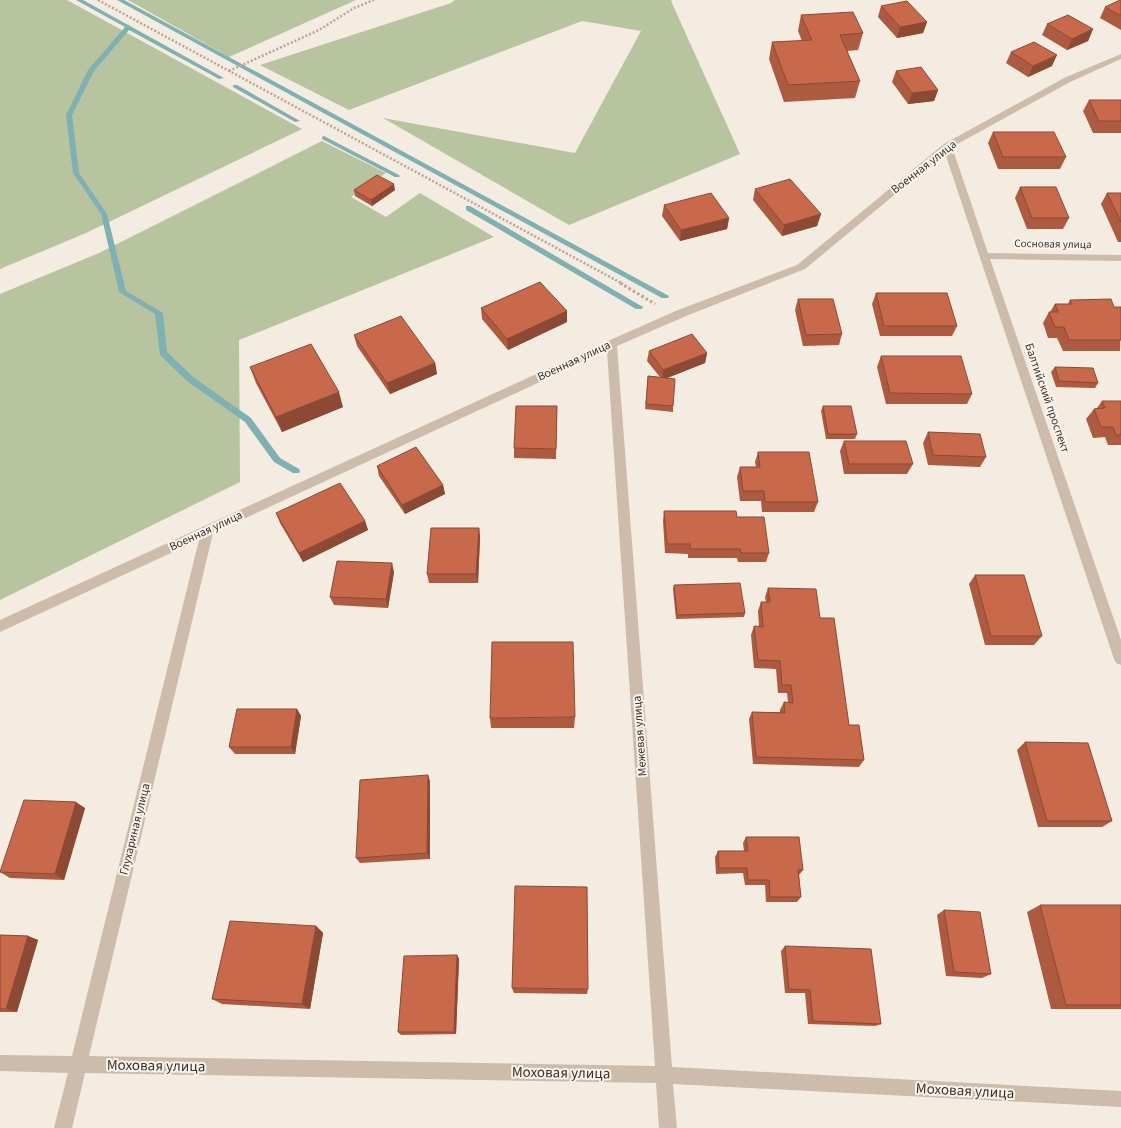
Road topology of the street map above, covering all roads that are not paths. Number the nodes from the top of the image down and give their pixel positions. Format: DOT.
graph roads {
  1 [pos="1121,56"];
  2 [pos="947,146"];
  3 [pos="985,256"];
  4 [pos="1121,258"];
  5 [pos="612,344"];
  6 [pos="208,530"];
  7 [pos="0,626"];
  8 [pos="1121,659"];
  9 [pos="0,1063"];
  10 [pos="78,1065"];
  11 [pos="665,1075"];
  12 [pos="1121,1099"];
  13 [pos="63,1128"];
  14 [pos="668,1128"];
  1 -- 2 [label="street, Военная улица"];
  2 -- 3 [label="street, Балтийский проспект"];
  2 -- 5 [label="street, Военная улица"];
  3 -- 4 [label="street, Сосновая улица"];
  3 -- 8 [label="street, Балтийский проспект"];
  5 -- 6 [label="street, Военная улица"];
  5 -- 11 [label="street, Межевая улица"];
  6 -- 7 [label="street, Военная улица"];
  6 -- 10 [label="street, Глухариная улица"];
  9 -- 10 [label="street, Моховая улица"];
  10 -- 11 [label="street, Моховая улица"];
  10 -- 13 [label="street, Глухариная улица"];
  11 -- 12 [label="street, Моховая улица"];
  11 -- 14 [label="street, Межевая улица"];
}
